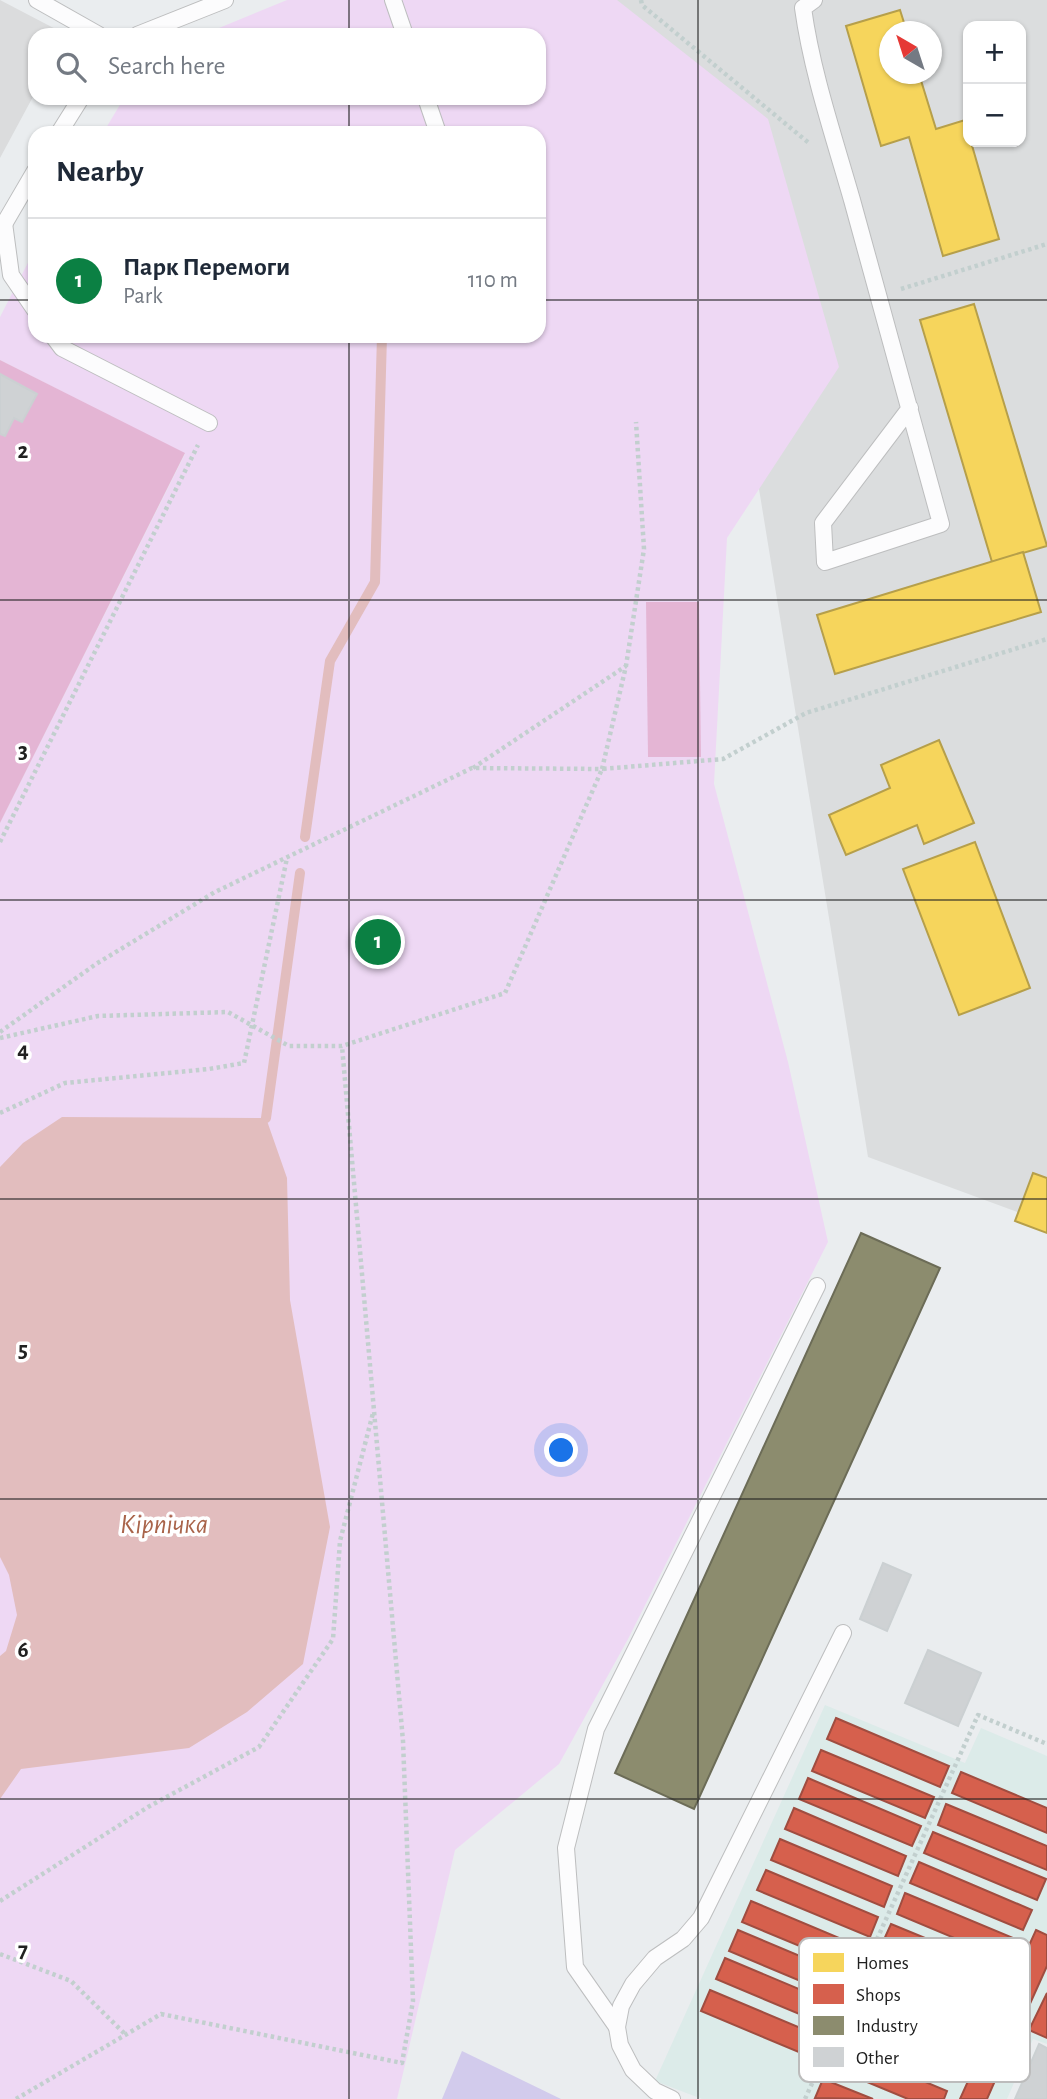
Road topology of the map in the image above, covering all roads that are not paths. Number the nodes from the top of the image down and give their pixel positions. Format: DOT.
graph roads {
  1 [pos="37,0"];
  2 [pos="225,0"];
  3 [pos="393,0"];
  4 [pos="814,0"];
  5 [pos="87,28"];
  6 [pos="155,28"];
  7 [pos="403,28"];
  8 [pos="77,105"];
  9 [pos="428,105"];
  10 [pos="63,126"];
  11 [pos="436,126"];
  12 [pos="28,183"];
  13 [pos="2,227"];
  14 [pos="28,300"];
  15 [pos="58,343"];
  16 [pos="909,408"];
  17 [pos="209,423"];
  18 [pos="817,1286"];
  19 [pos="843,1633"];
  20 [pos="617,2026"];
  21 [pos="672,2099"];
  1 -- 5 [label="lane"];
  2 -- 6 [label="lane"];
  3 -- 7 [label="lane"];
  4 -- 16 [label="lane"];
  8 -- 10 [label="lane"];
  9 -- 11 [label="lane"];
  12 -- 13 [label="lane"];
  13 -- 14 [label="lane"];
  15 -- 17 [label="lane"];
  16 -- 16 [label="lane"];
  18 -- 20 [label="lane"];
  19 -- 20 [label="lane"];
  20 -- 21 [label="lane"];
}
